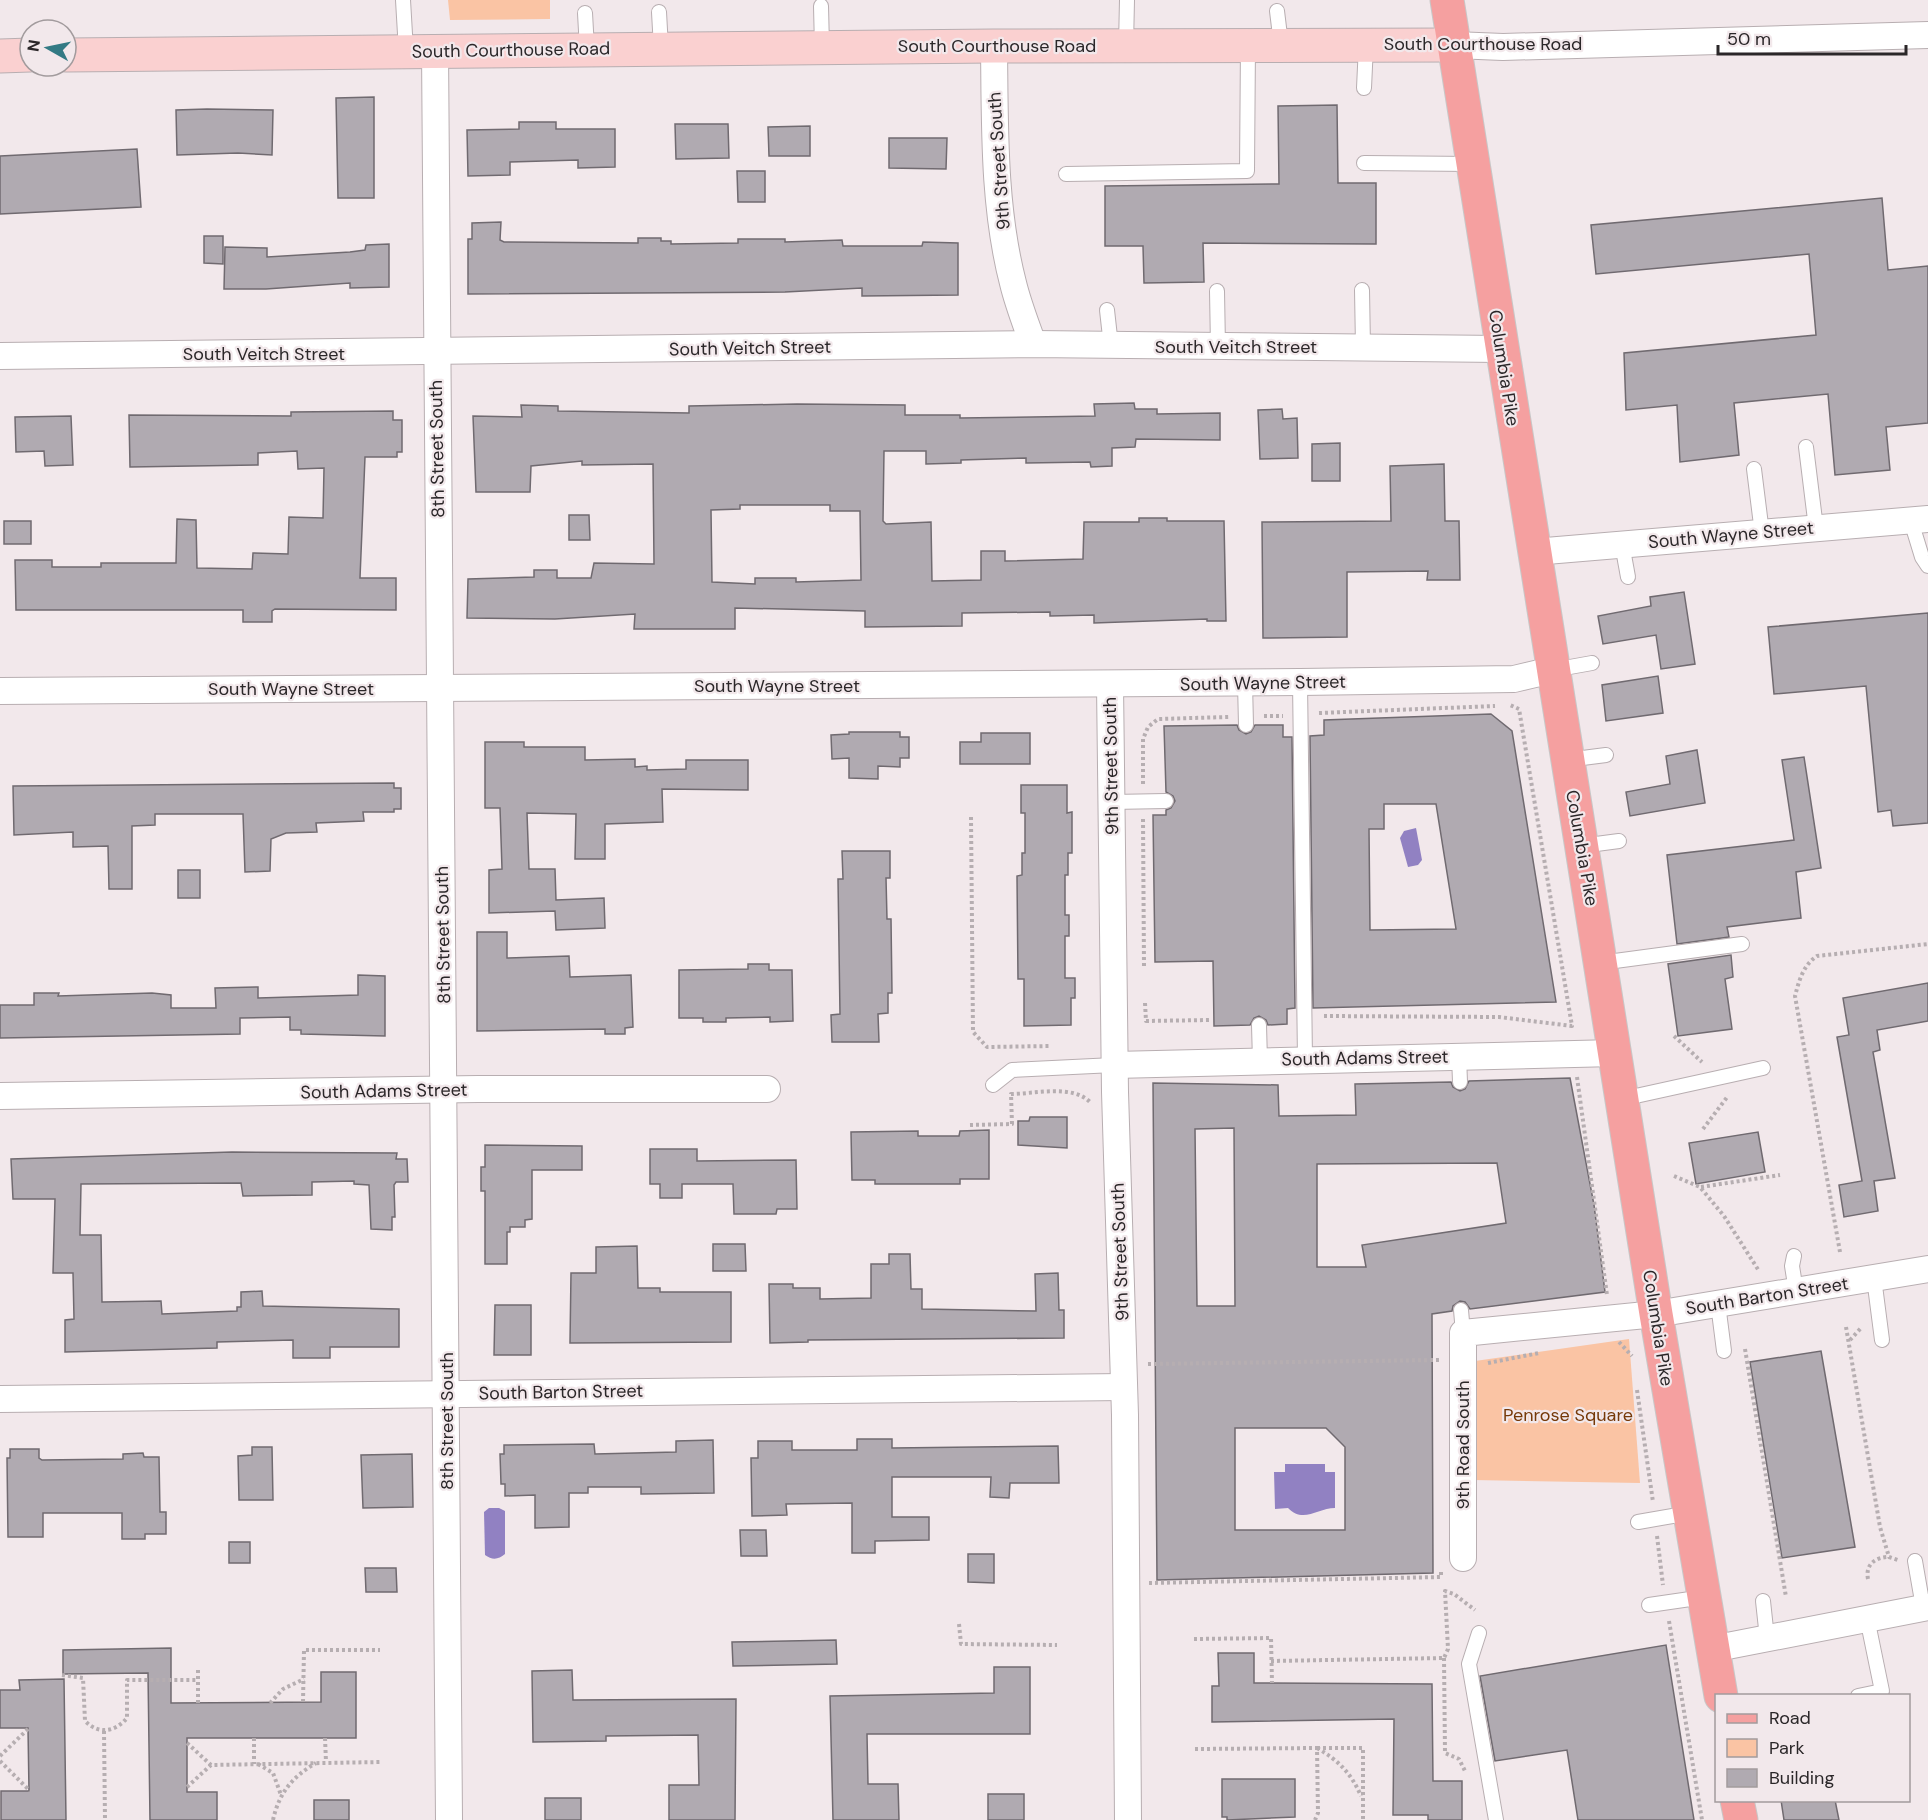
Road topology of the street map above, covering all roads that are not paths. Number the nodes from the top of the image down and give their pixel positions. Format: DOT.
graph roads {
  1 [pos="403,0"];
  2 [pos="1126,0"];
  3 [pos="1447,0"];
  4 [pos="821,6"];
  5 [pos="1277,11"];
  6 [pos="659,12"];
  7 [pos="585,13"];
  8 [pos="1928,35"];
  9 [pos="1248,44"];
  10 [pos="1281,44"];
  11 [pos="1366,44"];
  12 [pos="994,45"];
  13 [pos="1126,45"];
  14 [pos="1454,45"];
  15 [pos="822,47"];
  16 [pos="661,48"];
  17 [pos="587,49"];
  18 [pos="420,50"];
  19 [pos="78,55"];
  20 [pos="0,56"];
  21 [pos="18,56"];
  22 [pos="1364,88"];
  23 [pos="1364,163"];
  24 [pos="1472,164"];
  25 [pos="1065,174"];
  26 [pos="1362,290"];
  27 [pos="1217,291"];
  28 [pos="1107,310"];
  29 [pos="1033,344"];
  30 [pos="1112,346"];
  31 [pos="1218,347"];
  32 [pos="1363,347"];
  33 [pos="1500,349"];
  34 [pos="436,352"];
  35 [pos="0,356"];
  36 [pos="1806,447"];
  37 [pos="1754,469"];
  38 [pos="1919,520"];
  39 [pos="1816,528"];
  40 [pos="1762,533"];
  41 [pos="1623,544"];
  42 [pos="1534,552"];
  43 [pos="1928,566"];
  44 [pos="1628,577"];
  45 [pos="1592,663"];
  46 [pos="1552,670"];
  47 [pos="1300,682"];
  48 [pos="1245,683"];
  49 [pos="1110,685"];
  50 [pos="440,688"];
  51 [pos="0,691"];
  52 [pos="1246,725"];
  53 [pos="1606,755"];
  54 [pos="1567,760"];
  55 [pos="1166,801"];
  56 [pos="1112,802"];
  57 [pos="1619,841"];
  58 [pos="1581,846"];
  59 [pos="1742,944"];
  60 [pos="1600,963"];
  61 [pos="1259,1025"];
  62 [pos="1615,1053"];
  63 [pos="1459,1056"];
  64 [pos="1305,1059"];
  65 [pos="1260,1061"];
  66 [pos="1114,1065"];
  67 [pos="1763,1068"];
  68 [pos="1460,1082"];
  69 [pos="993,1085"];
  70 [pos="767,1089"];
  71 [pos="445,1090"];
  72 [pos="0,1096"];
  73 [pos="1622,1099"];
  74 [pos="1794,1256"];
  75 [pos="1928,1269"];
  76 [pos="1874,1278"];
  77 [pos="1796,1292"];
  78 [pos="1718,1304"];
  79 [pos="1656,1314"];
  80 [pos="1462,1322"];
  81 [pos="1882,1340"];
  82 [pos="1724,1351"];
  83 [pos="1123,1386"];
  84 [pos="446,1394"];
  85 [pos="0,1399"];
  86 [pos="1689,1514"];
  87 [pos="1638,1522"];
  88 [pos="1452,1559"];
  89 [pos="1909,1562"];
  90 [pos="1704,1597"];
  91 [pos="1763,1601"];
  92 [pos="1649,1605"];
  93 [pos="1926,1607"];
  94 [pos="1867,1618"];
  95 [pos="1479,1633"];
  96 [pos="1767,1638"];
  97 [pos="1712,1649"];
  98 [pos="1720,1694"];
  99 [pos="1864,1694"];
  100 [pos="1737,1802"];
  101 [pos="449,1820"];
  102 [pos="1128,1820"];
  103 [pos="1496,1820"];
  104 [pos="1741,1820"];
  1 -- 18 [label="lane"];
  2 -- 13 [label="lane"];
  3 -- 14 [label="main road, Columbia Pike"];
  4 -- 15 [label="lane"];
  5 -- 10 [label="lane"];
  6 -- 16 [label="lane"];
  7 -- 17 [label="lane"];
  8 -- 14 [label="street, South Courthouse Road"];
  9 -- 10 [label="street, South Courthouse Road"];
  9 -- 13 [label="street, South Courthouse Road"];
  9 -- 25 [label="lane"];
  10 -- 11 [label="street, South Courthouse Road"];
  11 -- 14 [label="street, South Courthouse Road"];
  11 -- 22 [label="lane"];
  12 -- 13 [label="street, South Courthouse Road"];
  12 -- 15 [label="street, South Courthouse Road"];
  12 -- 29 [label="street, 9th Street South"];
  14 -- 24 [label="main road, Columbia Pike"];
  15 -- 16 [label="street, South Courthouse Road"];
  16 -- 17 [label="street, South Courthouse Road"];
  17 -- 18 [label="street, South Courthouse Road"];
  18 -- 19 [label="street, South Courthouse Road"];
  18 -- 34 [label="street, 8th Street South"];
  20 -- 21 [label="street"];
  23 -- 24 [label="lane"];
  24 -- 33 [label="main road, Columbia Pike"];
  26 -- 32 [label="lane"];
  27 -- 31 [label="lane"];
  28 -- 30 [label="lane"];
  29 -- 30 [label="street, South Veitch Street"];
  29 -- 34 [label="street, South Veitch Street"];
  30 -- 31 [label="street, South Veitch Street"];
  31 -- 32 [label="street, South Veitch Street"];
  32 -- 33 [label="street, South Veitch Street"];
  33 -- 42 [label="main road, Columbia Pike"];
  34 -- 35 [label="street, South Veitch Street"];
  34 -- 50 [label="street, 8th Street South"];
  36 -- 39 [label="lane"];
  37 -- 40 [label="lane"];
  38 -- 39 [label="street, South Wayne Street"];
  38 -- 43 [label="lane"];
  39 -- 40 [label="street, South Wayne Street"];
  40 -- 41 [label="street, South Wayne Street"];
  41 -- 42 [label="street, South Wayne Street"];
  41 -- 44 [label="lane"];
  42 -- 46 [label="main road, Columbia Pike"];
  45 -- 46 [label="lane"];
  46 -- 47 [label="street, South Wayne Street"];
  46 -- 54 [label="main road, Columbia Pike"];
  47 -- 48 [label="street, South Wayne Street"];
  47 -- 64 [label="lane"];
  48 -- 49 [label="street, South Wayne Street"];
  48 -- 52 [label="lane"];
  49 -- 50 [label="street, South Wayne Street"];
  49 -- 56 [label="street, 9th Street South"];
  50 -- 51 [label="street, South Wayne Street"];
  50 -- 71 [label="street, 8th Street South"];
  53 -- 54 [label="lane"];
  54 -- 58 [label="main road, Columbia Pike"];
  55 -- 56 [label="lane"];
  56 -- 66 [label="street, 9th Street South"];
  57 -- 58 [label="lane"];
  58 -- 60 [label="main road, Columbia Pike"];
  59 -- 60 [label="lane"];
  60 -- 62 [label="main road, Columbia Pike"];
  61 -- 65 [label="lane"];
  62 -- 63 [label="street, South Adams Street"];
  62 -- 73 [label="main road, Columbia Pike"];
  63 -- 64 [label="street, South Adams Street"];
  63 -- 68 [label="lane"];
  64 -- 65 [label="street, South Adams Street"];
  65 -- 66 [label="street, South Adams Street"];
  66 -- 69 [label="lane"];
  66 -- 83 [label="street, 9th Street South"];
  67 -- 73 [label="lane"];
  70 -- 71 [label="street, South Adams Street"];
  71 -- 72 [label="street, South Adams Street"];
  71 -- 84 [label="street, 8th Street South"];
  73 -- 79 [label="main road, Columbia Pike"];
  74 -- 77 [label="lane"];
  75 -- 76 [label="street, South Barton Street"];
  76 -- 77 [label="street, South Barton Street"];
  76 -- 81 [label="lane"];
  77 -- 78 [label="street, South Barton Street"];
  78 -- 79 [label="street, South Barton Street"];
  78 -- 82 [label="lane"];
  79 -- 80 [label="street, South Barton Street"];
  79 -- 86 [label="main road, Columbia Pike"];
  80 -- 88 [label="street, 9th Road South"];
  83 -- 84 [label="street, South Barton Street"];
  83 -- 102 [label="street, 9th Street South"];
  84 -- 85 [label="street, South Barton Street"];
  84 -- 101 [label="street, 8th Street South"];
  86 -- 87 [label="lane"];
  86 -- 90 [label="main road, Columbia Pike"];
  89 -- 93 [label="lane"];
  90 -- 92 [label="lane"];
  90 -- 97 [label="main road, Columbia Pike"];
  91 -- 96 [label="lane"];
  93 -- 94 [label="street"];
  94 -- 96 [label="street"];
  94 -- 99 [label="lane"];
  95 -- 103 [label="lane"];
  96 -- 97 [label="street"];
  97 -- 98 [label="main road, Columbia Pike"];
  100 -- 104 [label="main road"];
}
